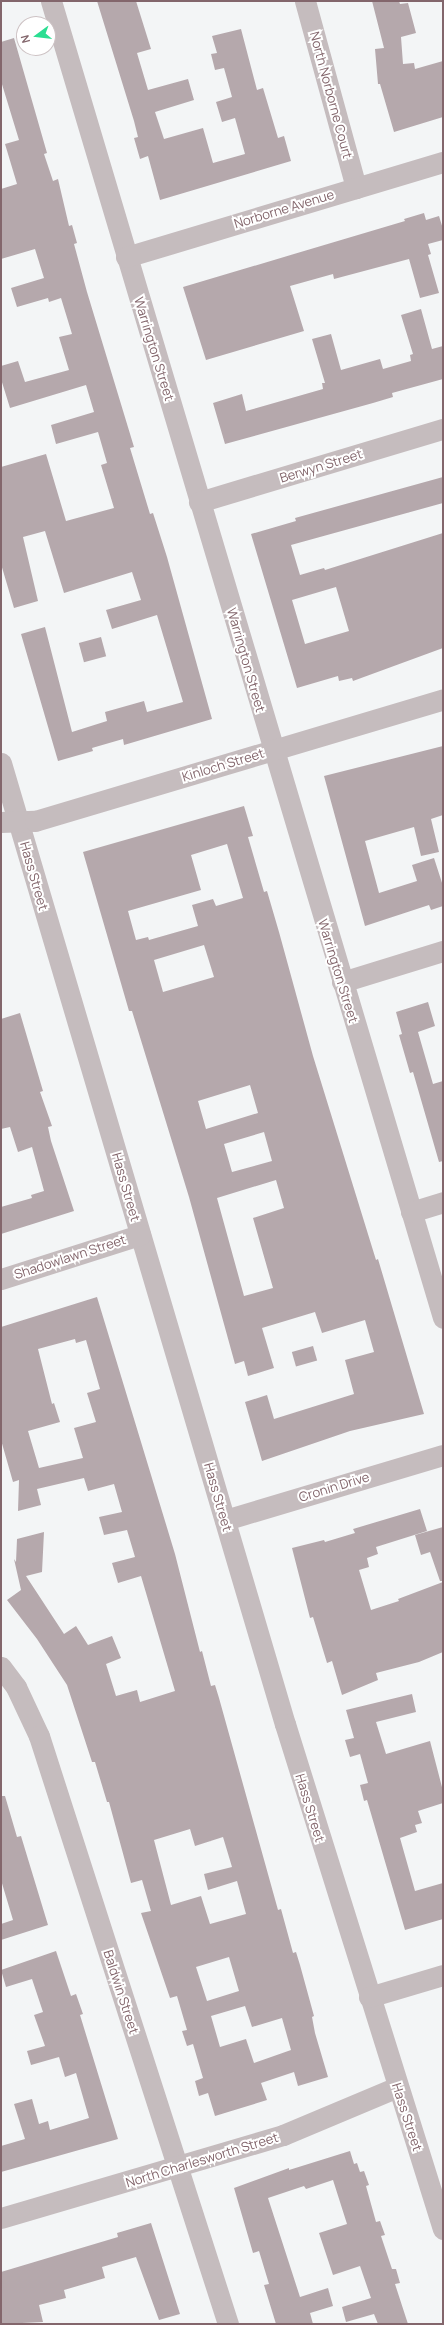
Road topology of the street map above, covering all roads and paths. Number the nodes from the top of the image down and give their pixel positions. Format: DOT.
graph roads {
  1 [pos="51,1"];
  2 [pos="305,1"];
  3 [pos="443,162"];
  4 [pos="356,188"];
  5 [pos="126,257"];
  6 [pos="443,429"];
  7 [pos="199,502"];
  8 [pos="443,699"];
  9 [pos="272,750"];
  10 [pos="1,763"];
  11 [pos="10,822"];
  12 [pos="443,951"];
  13 [pos="342,982"];
  14 [pos="443,1202"];
  15 [pos="411,1212"];
  16 [pos="140,1235"];
  17 [pos="1,1279"];
  18 [pos="443,1318"];
  19 [pos="443,1455"];
  20 [pos="225,1520"];
  21 [pos="1,1667"];
  22 [pos="443,1975"];
  23 [pos="369,1997"];
  24 [pos="397,2087"];
  25 [pos="176,2168"];
  26 [pos="1,2218"];
  27 [pos="443,2229"];
  28 [pos="228,2324"];
  1 -- 5 [label="street, Warrington Street"];
  2 -- 4 [label="street, North Norborne Court"];
  3 -- 4 [label="street, Norborne Avenue"];
  4 -- 5 [label="street, Norborne Avenue"];
  5 -- 7 [label="street, Warrington Street"];
  6 -- 7 [label="street, Berwyn Street"];
  7 -- 9 [label="street, Warrington Street"];
  8 -- 9 [label="street, Kinloch Street"];
  9 -- 11 [label="street, Kinloch Street"];
  9 -- 13 [label="street, Warrington Street"];
  10 -- 11 [label="street, Hass Street"];
  11 -- 16 [label="street, Hass Street"];
  12 -- 13 [label="street"];
  13 -- 15 [label="street, Warrington Street"];
  14 -- 15 [label="street"];
  15 -- 18 [label="street, Warrington Street"];
  16 -- 17 [label="street, Shadowlawn Street"];
  16 -- 20 [label="street, Hass Street"];
  19 -- 20 [label="street, Cronin Drive"];
  20 -- 23 [label="street, Hass Street"];
  21 -- 25 [label="street, Baldwin Street"];
  22 -- 23 [label="street"];
  23 -- 24 [label="street, Hass Street"];
  24 -- 25 [label="street, North Charlesworth Street"];
  24 -- 27 [label="street, Hass Street"];
  25 -- 26 [label="street, North Charlesworth Street"];
  25 -- 28 [label="street, Baldwin Street"];
}
